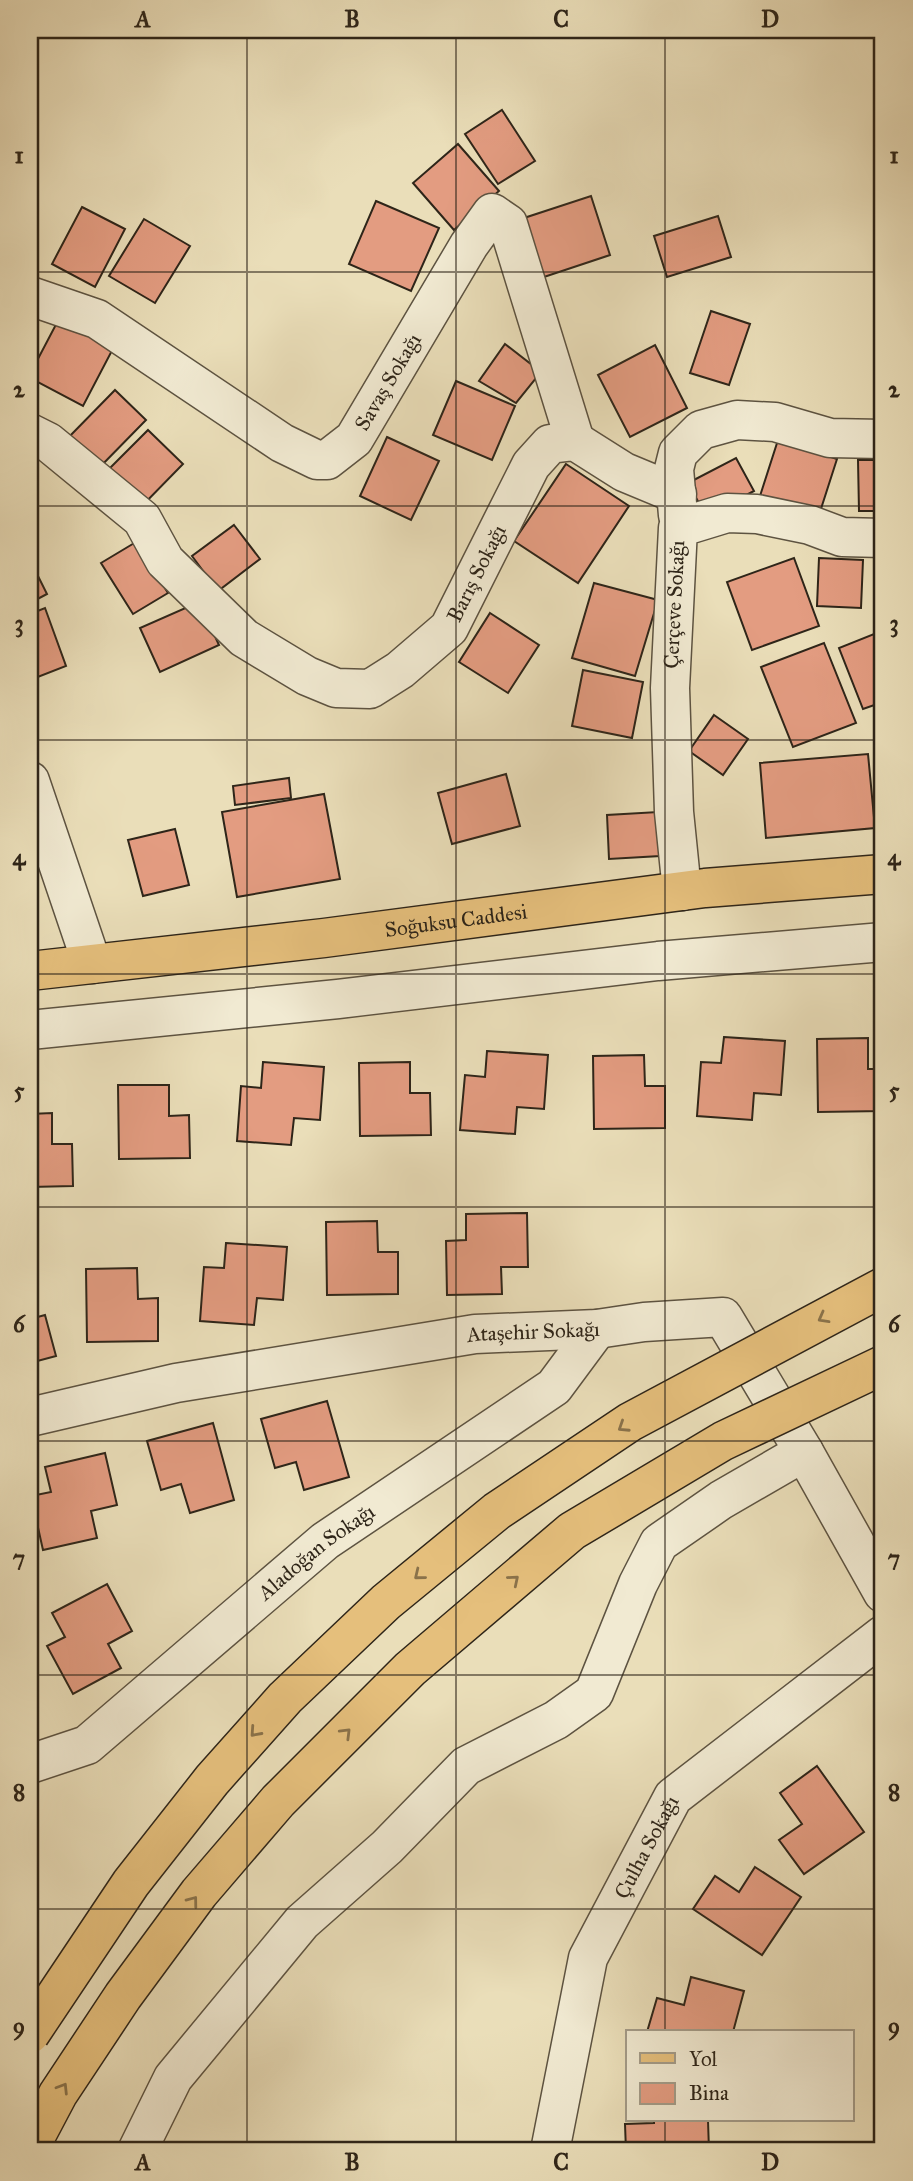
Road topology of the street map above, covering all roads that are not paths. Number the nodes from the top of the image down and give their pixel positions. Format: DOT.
graph roads {
  1 [pos="30,296"];
  2 [pos="30,433"];
  3 [pos="883,439"];
  4 [pos="575,441"];
  5 [pos="678,511"];
  6 [pos="883,538"];
  7 [pos="30,781"];
  8 [pos="883,874"];
  9 [pos="682,891"];
  10 [pos="883,942"];
  11 [pos="92,964"];
  12 [pos="30,971"];
  13 [pos="30,1030"];
  14 [pos="883,1287"];
  15 [pos="597,1329"];
  16 [pos="883,1364"];
  17 [pos="30,1417"];
  18 [pos="804,1452"];
  19 [pos="883,1593"];
  20 [pos="883,1635"];
  21 [pos="30,1764"];
  22 [pos="30,2034"];
  23 [pos="30,2147"];
  24 [pos="137,2151"];
  25 [pos="550,2151"];
  1 -- 4 [label="street, Savaş Sokağı"];
  2 -- 4 [label="street, Barış Sokağı"];
  3 -- 5 [label="street"];
  4 -- 5 [label="street"];
  5 -- 6 [label="street, Çerçeve Sokağı"];
  5 -- 9 [label="street, Çerçeve Sokağı"];
  7 -- 11 [label="street"];
  8 -- 9 [label="main road, Soğuksu Caddesi"];
  9 -- 11 [label="main road, Soğuksu Caddesi"];
  10 -- 13 [label="street"];
  11 -- 12 [label="main road, Soğuksu Caddesi"];
  14 -- 22 [label="main road, one-way, bridge"];
  15 -- 17 [label="street, Ataşehir Sokağı"];
  15 -- 18 [label="street, Ataşehir Sokağı"];
  15 -- 21 [label="street, Aladoğan Sokağı"];
  23 -- 16 [label="main road, one-way, bridge"];
  18 -- 19 [label="street, Ataşehir Sokağı"];
  18 -- 24 [label="street"];
  20 -- 25 [label="street, Çulha Sokağı"];
}
